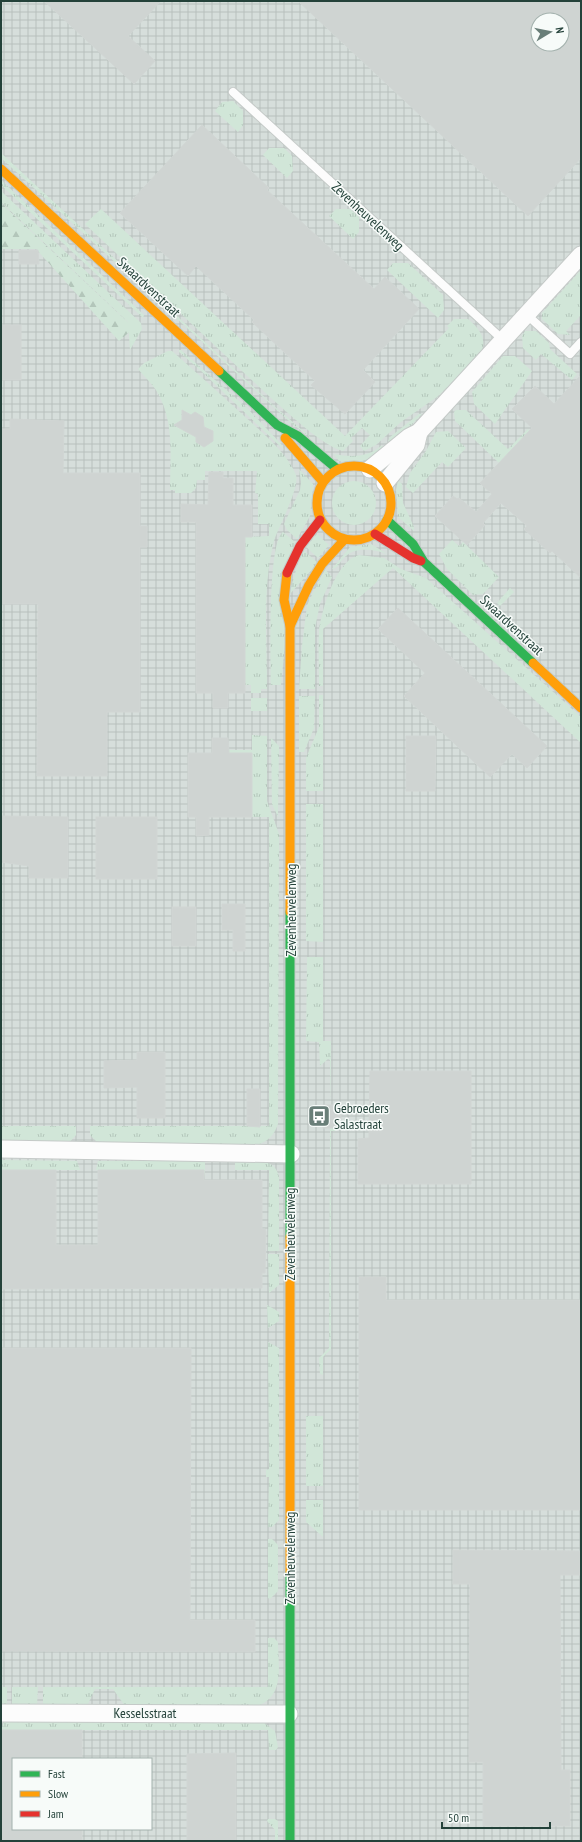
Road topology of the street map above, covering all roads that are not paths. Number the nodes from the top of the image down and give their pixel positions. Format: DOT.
graph roads {
  1 [pos="233,92"];
  2 [pos="1,169"];
  3 [pos="581,254"];
  4 [pos="526,314"];
  5 [pos="502,340"];
  6 [pos="581,342"];
  7 [pos="278,425"];
  8 [pos="419,432"];
  9 [pos="337,469"];
  10 [pos="370,470"];
  11 [pos="322,482"];
  12 [pos="386,483"];
  13 [pos="320,520"];
  14 [pos="387,520"];
  15 [pos="375,534"];
  16 [pos="344,540"];
  17 [pos="424,562"];
  18 [pos="290,626"];
  19 [pos="581,708"];
  20 [pos="1,1149"];
  21 [pos="291,1154"];
  22 [pos="1,1713"];
  23 [pos="289,1714"];
  24 [pos="290,1841"];
  1 -- 5 [label="lane, Zevenheuvelenweg"];
  2 -- 7 [label="street, Swaardvenstraat"];
  3 -- 4 [label="street"];
  4 -- 5 [label="street"];
  4 -- 6 [label="lane"];
  5 -- 8 [label="street"];
  7 -- 9 [label="street, Swaardvenstraat"];
  7 -- 11 [label="street, Swaardvenstraat"];
  8 -- 10 [label="street"];
  8 -- 12 [label="street"];
  9 -- 10 [label="street"];
  9 -- 11 [label="street"];
  10 -- 12 [label="street"];
  11 -- 13 [label="street"];
  12 -- 14 [label="street"];
  13 -- 16 [label="street"];
  13 -- 18 [label="street, Zevenheuvelenweg"];
  14 -- 15 [label="street"];
  14 -- 17 [label="street, Swaardvenstraat"];
  15 -- 16 [label="street"];
  15 -- 17 [label="street, Swaardvenstraat"];
  16 -- 18 [label="street, Zevenheuvelenweg"];
  17 -- 19 [label="street, Swaardvenstraat"];
  18 -- 21 [label="street, Zevenheuvelenweg"];
  20 -- 21 [label="street"];
  21 -- 23 [label="street, Zevenheuvelenweg"];
  22 -- 23 [label="street, Kesselsstraat"];
  23 -- 24 [label="street, Zevenheuvelenweg"];
}
